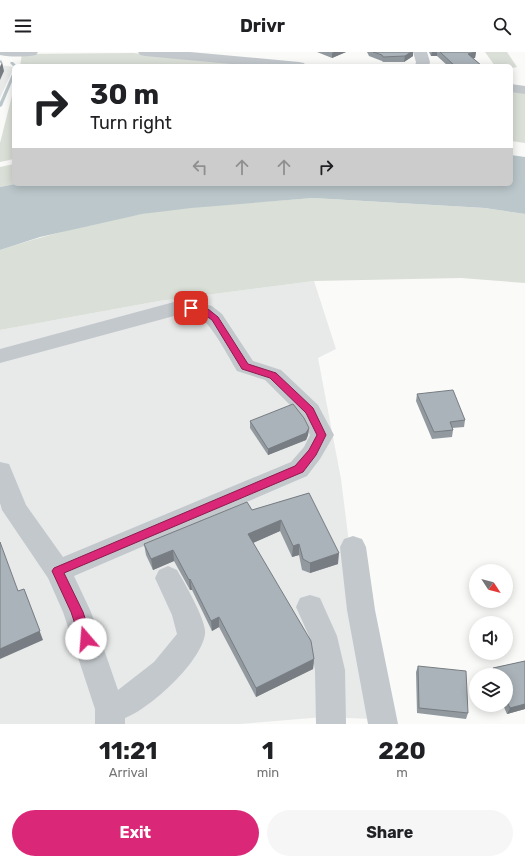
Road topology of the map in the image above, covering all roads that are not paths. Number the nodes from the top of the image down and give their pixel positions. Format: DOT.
graph roads {
  1 [pos="31,52"];
  2 [pos="145,52"];
  3 [pos="283,52"];
  4 [pos="420,52"];
  5 [pos="8,57"];
  6 [pos="277,64"];
  7 [pos="309,64"];
  8 [pos="422,64"];
  9 [pos="513,88"];
  10 [pos="525,90"];
  11 [pos="0,356"];
  12 [pos="0,471"];
  13 [pos="353,547"];
  14 [pos="58,571"];
  15 [pos="168,578"];
  16 [pos="310,607"];
  17 [pos="110,716"];
  18 [pos="331,724"];
  19 [pos="382,724"];
  1 -- 5 [label="street"];
  2 -- 6 [label="street"];
  3 -- 7 [label="street"];
  4 -- 8 [label="street"];
  9 -- 10 [label="street"];
  11 -- 14 [label="street"];
  12 -- 14 [label="street"];
  13 -- 19 [label="street"];
  14 -- 17 [label="street"];
  15 -- 17 [label="street"];
  16 -- 18 [label="street"];
}
